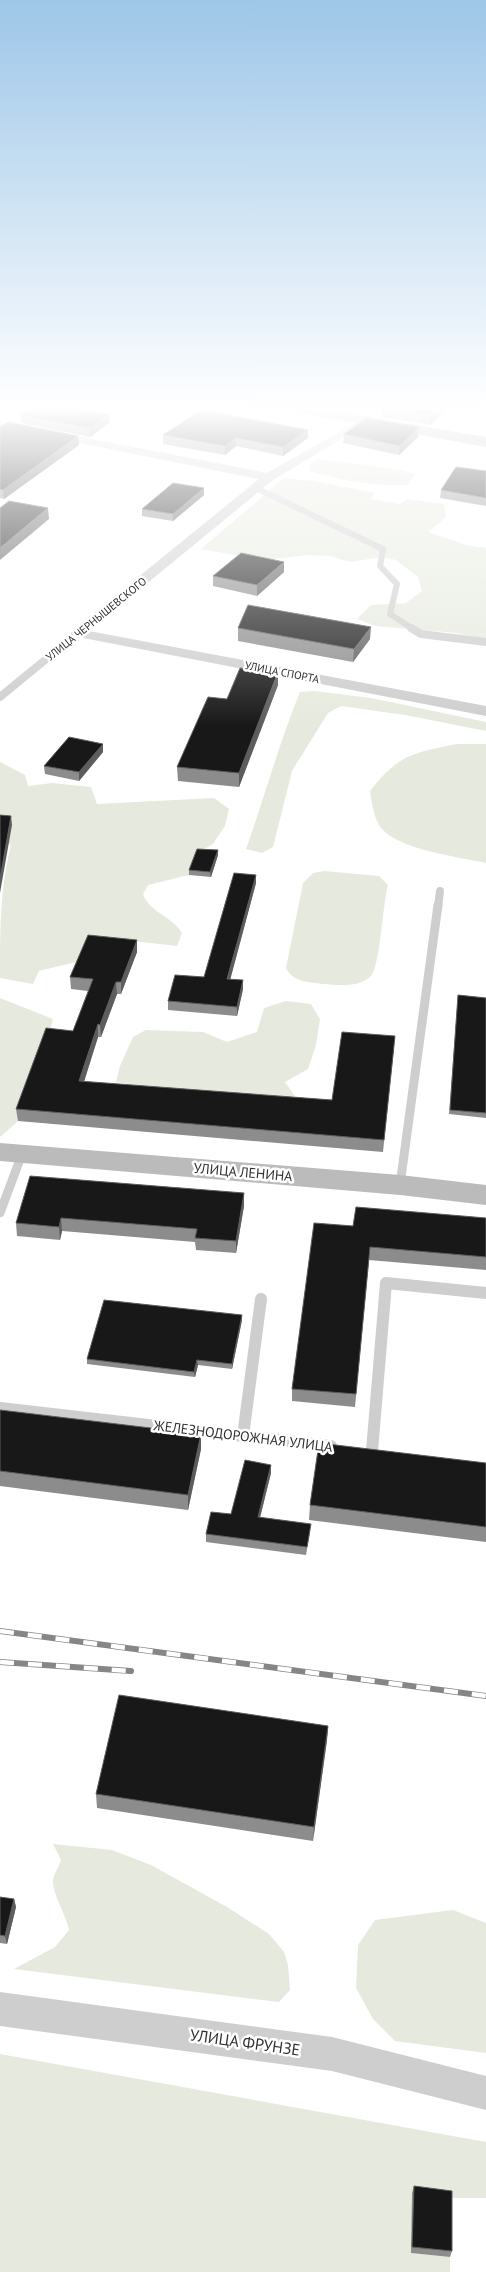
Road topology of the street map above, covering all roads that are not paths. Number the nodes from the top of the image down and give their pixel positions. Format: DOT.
graph roads {
  1 [pos="223,515"];
  2 [pos="313,515"];
  3 [pos="78,633"];
  4 [pos="486,642"];
  5 [pos="0,697"];
  6 [pos="486,711"];
  7 [pos="440,891"];
  8 [pos="11,1153"];
  9 [pos="400,1185"];
  10 [pos="486,1194"];
  11 [pos="0,1213"];
  12 [pos="486,1293"];
  13 [pos="261,1298"];
  14 [pos="0,1408"];
  15 [pos="243,1436"];
  16 [pos="342,1448"];
  17 [pos="372,1451"];
  18 [pos="0,2009"];
  19 [pos="486,2093"];
  1 -- 3 [label="street, УЛИЦА ЧЕРНЫШЕВСКОГО"];
  2 -- 4 [label="lane"];
  3 -- 5 [label="lane, УЛИЦА ЧЕРНЫШЕВСКОГО"];
  3 -- 6 [label="street, УЛИЦА СПОРТА"];
  7 -- 9 [label="lane"];
  8 -- 9 [label="main road, УЛИЦА ЛЕНИНА"];
  8 -- 11 [label="lane"];
  9 -- 10 [label="main road, УЛИЦА ЛЕНИНА"];
  12 -- 17 [label="lane"];
  13 -- 15 [label="lane"];
  14 -- 15 [label="lane, ЖЕЛЕЗНОДОРОЖНАЯ УЛИЦА"];
  15 -- 16 [label="lane, ЖЕЛЕЗНОДОРОЖНАЯ УЛИЦА"];
  18 -- 19 [label="street, УЛИЦА ФРУНЗЕ"];
}
